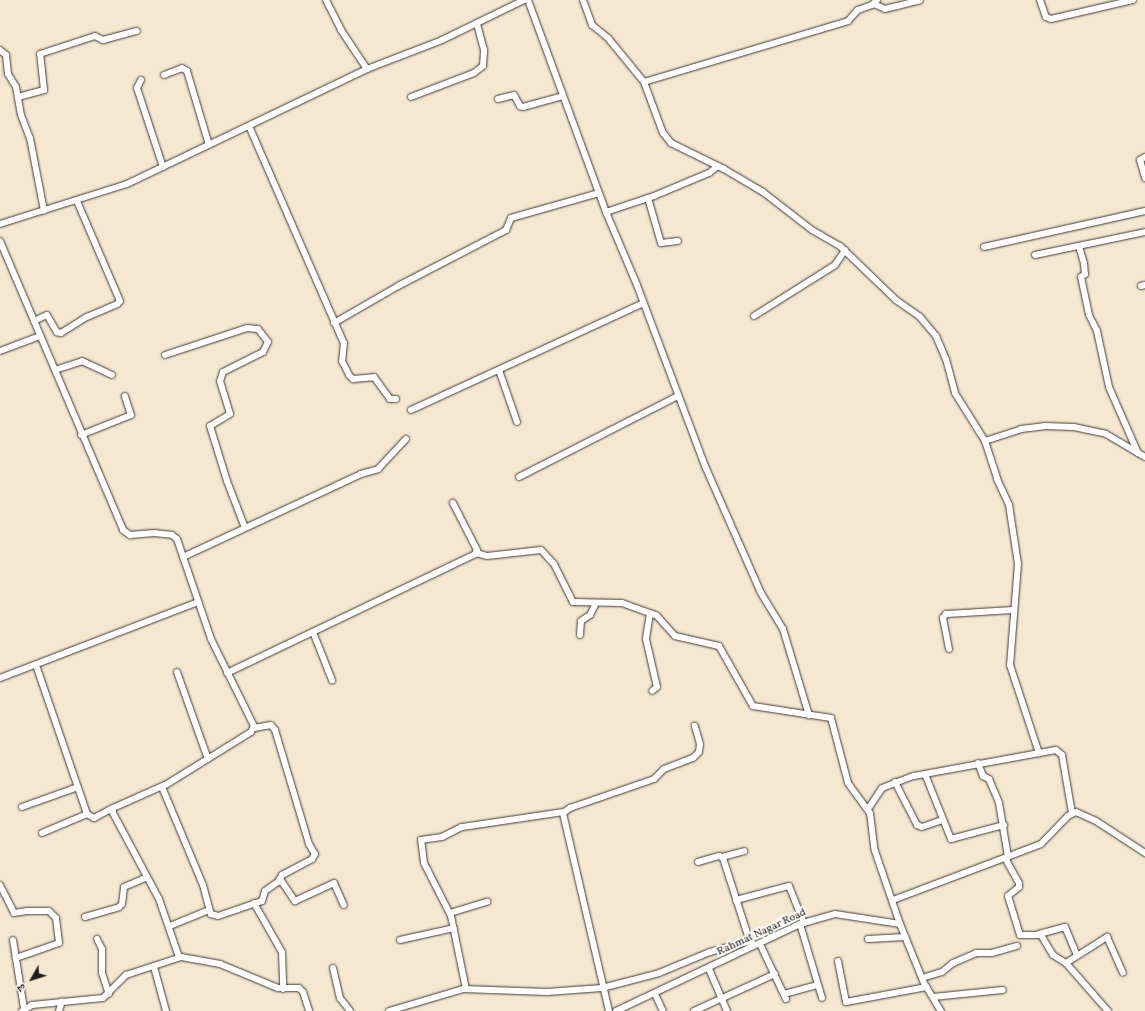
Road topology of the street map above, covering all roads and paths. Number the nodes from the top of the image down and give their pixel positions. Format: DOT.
graph roads {
  1 [pos="326,0"];
  2 [pos="524,0"];
  3 [pos="528,0"];
  4 [pos="583,0"];
  5 [pos="920,0"];
  6 [pos="1040,0"];
  7 [pos="1133,0"];
  8 [pos="875,2"];
  9 [pos="477,23"];
  10 [pos="137,31"];
  11 [pos="0,50"];
  12 [pos="367,69"];
  13 [pos="164,75"];
  14 [pos="141,80"];
  15 [pos="644,82"];
  16 [pos="563,96"];
  17 [pos="18,97"];
  18 [pos="411,97"];
  19 [pos="498,99"];
  20 [pos="249,126"];
  21 [pos="209,145"];
  22 [pos="1145,157"];
  23 [pos="718,166"];
  24 [pos="163,167"];
  25 [pos="1145,178"];
  26 [pos="599,193"];
  27 [pos="648,198"];
  28 [pos="77,201"];
  29 [pos="1145,210"];
  30 [pos="44,211"];
  31 [pos="606,212"];
  32 [pos="0,224"];
  33 [pos="1145,232"];
  34 [pos="0,240"];
  35 [pos="678,241"];
  36 [pos="1079,246"];
  37 [pos="984,247"];
  38 [pos="845,250"];
  39 [pos="1035,255"];
  40 [pos="644,303"];
  41 [pos="754,316"];
  42 [pos="34,321"];
  43 [pos="334,324"];
  44 [pos="40,336"];
  45 [pos="0,351"];
  46 [pos="165,354"];
  47 [pos="55,370"];
  48 [pos="499,370"];
  49 [pos="112,375"];
  50 [pos="125,396"];
  51 [pos="678,396"];
  52 [pos="396,399"];
  53 [pos="411,410"];
  54 [pos="517,422"];
  55 [pos="81,435"];
  56 [pos="406,439"];
  57 [pos="985,441"];
  58 [pos="1138,453"];
  59 [pos="1145,457"];
  60 [pos="519,477"];
  61 [pos="453,502"];
  62 [pos="245,528"];
  63 [pos="476,553"];
  64 [pos="183,557"];
  65 [pos="198,602"];
  66 [pos="595,605"];
  67 [pos="1014,610"];
  68 [pos="650,613"];
  69 [pos="313,632"];
  70 [pos="580,636"];
  71 [pos="949,649"];
  72 [pos="36,665"];
  73 [pos="177,672"];
  74 [pos="227,673"];
  75 [pos="0,678"];
  76 [pos="332,680"];
  77 [pos="652,692"];
  78 [pos="808,715"];
  79 [pos="695,726"];
  80 [pos="254,728"];
  81 [pos="1039,753"];
  82 [pos="208,759"];
  83 [pos="978,763"];
  84 [pos="925,774"];
  85 [pos="895,782"];
  86 [pos="162,786"];
  87 [pos="78,787"];
  88 [pos="22,807"];
  89 [pos="113,808"];
  90 [pos="868,809"];
  91 [pos="564,812"];
  92 [pos="1072,813"];
  93 [pos="88,814"];
  94 [pos="942,820"];
  95 [pos="1004,825"];
  96 [pos="42,833"];
  97 [pos="744,851"];
  98 [pos="1145,853"];
  99 [pos="722,857"];
  100 [pos="1007,857"];
  101 [pos="698,862"];
  102 [pos="147,877"];
  103 [pos="280,879"];
  104 [pos="0,885"];
  105 [pos="736,900"];
  106 [pos="893,900"];
  107 [pos="487,902"];
  108 [pos="254,903"];
  109 [pos="344,905"];
  110 [pos="209,910"];
  111 [pos="450,913"];
  112 [pos="85,917"];
  113 [pos="802,923"];
  114 [pos="900,924"];
  115 [pos="170,926"];
  116 [pos="454,928"];
  117 [pos="1039,934"];
  118 [pos="905,937"];
  119 [pos="97,939"];
  120 [pos="868,939"];
  121 [pos="13,940"];
  122 [pos="400,940"];
  123 [pos="750,941"];
  124 [pos="758,945"];
  125 [pos="1017,946"];
  126 [pos="1077,955"];
  127 [pos="179,957"];
  128 [pos="16,958"];
  129 [pos="838,961"];
  130 [pos="1066,963"];
  131 [pos="154,966"];
  132 [pos="333,968"];
  133 [pos="709,969"];
  134 [pos="1123,973"];
  135 [pos="775,974"];
  136 [pos="922,978"];
  137 [pos="818,985"];
  138 [pos="927,987"];
  139 [pos="602,988"];
  140 [pos="283,989"];
  141 [pos="466,989"];
  142 [pos="1003,990"];
  143 [pos="109,994"];
  144 [pos="656,994"];
  145 [pos="933,997"];
  146 [pos="822,998"];
  147 [pos="721,999"];
  148 [pos="62,1001"];
  149 [pos="413,1004"];
  150 [pos="631,1008"];
  151 [pos="23,1010"];
  152 [pos="58,1011"];
  153 [pos="166,1011"];
  154 [pos="309,1011"];
  155 [pos="350,1011"];
  156 [pos="389,1011"];
  157 [pos="415,1011"];
  158 [pos="609,1011"];
  159 [pos="616,1011"];
  160 [pos="663,1011"];
  161 [pos="694,1011"];
  162 [pos="727,1011"];
  163 [pos="941,1011"];
  164 [pos="1108,1011"];
  1 -- 12 [label="street"];
  2 -- 9 [label="street"];
  3 -- 16 [label="street"];
  4 -- 15 [label="street"];
  5 -- 8 [label="street"];
  6 -- 7 [label="street"];
  8 -- 15 [label="street"];
  9 -- 12 [label="street"];
  9 -- 18 [label="street"];
  10 -- 17 [label="street"];
  11 -- 17 [label="street"];
  12 -- 20 [label="street"];
  13 -- 21 [label="street"];
  14 -- 24 [label="street"];
  15 -- 23 [label="street"];
  16 -- 19 [label="street"];
  16 -- 26 [label="street"];
  17 -- 30 [label="street"];
  20 -- 21 [label="street"];
  20 -- 43 [label="street"];
  21 -- 24 [label="street"];
  22 -- 25 [label="street"];
  23 -- 27 [label="street"];
  23 -- 38 [label="street"];
  24 -- 28 [label="street"];
  26 -- 31 [label="street"];
  26 -- 43 [label="street"];
  27 -- 31 [label="street"];
  27 -- 35 [label="street"];
  28 -- 30 [label="street"];
  28 -- 42 [label="street"];
  29 -- 37 [label="street"];
  30 -- 32 [label="street"];
  31 -- 40 [label="street"];
  33 -- 36 [label="street"];
  34 -- 42 [label="street"];
  36 -- 39 [label="street"];
  36 -- 58 [label="street"];
  38 -- 41 [label="street"];
  38 -- 57 [label="street"];
  40 -- 48 [label="street"];
  40 -- 51 [label="street"];
  42 -- 44 [label="street"];
  43 -- 52 [label="street"];
  44 -- 45 [label="street"];
  44 -- 47 [label="street"];
  46 -- 62 [label="street"];
  47 -- 49 [label="street"];
  47 -- 55 [label="street"];
  48 -- 53 [label="street"];
  48 -- 54 [label="street"];
  50 -- 55 [label="street"];
  51 -- 60 [label="street"];
  51 -- 78 [label="street"];
  55 -- 64 [label="street"];
  56 -- 62 [label="street"];
  57 -- 58 [label="street"];
  57 -- 67 [label="street"];
  58 -- 59 [label="street"];
  61 -- 63 [label="street"];
  62 -- 64 [label="street"];
  63 -- 66 [label="street"];
  63 -- 69 [label="street"];
  64 -- 65 [label="street"];
  65 -- 72 [label="street"];
  65 -- 74 [label="street"];
  66 -- 68 [label="street"];
  66 -- 70 [label="street"];
  67 -- 71 [label="street"];
  67 -- 81 [label="street"];
  68 -- 77 [label="street"];
  68 -- 78 [label="street"];
  69 -- 74 [label="street"];
  69 -- 76 [label="street"];
  72 -- 75 [label="street"];
  72 -- 87 [label="street"];
  73 -- 82 [label="street"];
  74 -- 80 [label="street"];
  78 -- 90 [label="street"];
  79 -- 91 [label="street"];
  80 -- 82 [label="street"];
  80 -- 103 [label="street"];
  81 -- 83 [label="street"];
  81 -- 92 [label="street"];
  82 -- 86 [label="street"];
  83 -- 84 [label="street"];
  83 -- 95 [label="street"];
  84 -- 85 [label="street"];
  84 -- 94 [label="street"];
  85 -- 90 [label="street"];
  85 -- 94 [label="street"];
  86 -- 89 [label="street"];
  86 -- 110 [label="street"];
  87 -- 88 [label="street"];
  87 -- 93 [label="street"];
  89 -- 93 [label="street"];
  89 -- 102 [label="street"];
  90 -- 106 [label="street"];
  91 -- 111 [label="street"];
  91 -- 139 [label="street"];
  92 -- 98 [label="street"];
  92 -- 100 [label="street"];
  93 -- 96 [label="street"];
  94 -- 95 [label="street"];
  95 -- 100 [label="street"];
  97 -- 99 [label="street"];
  99 -- 101 [label="street"];
  99 -- 105 [label="street"];
  100 -- 106 [label="street"];
  100 -- 117 [label="street"];
  102 -- 112 [label="street"];
  102 -- 115 [label="street"];
  103 -- 108 [label="street"];
  103 -- 109 [label="street"];
  104 -- 128 [label="street"];
  105 -- 113 [label="street"];
  105 -- 123 [label="street"];
  106 -- 114 [label="street"];
  107 -- 111 [label="street"];
  108 -- 110 [label="street"];
  108 -- 140 [label="street"];
  110 -- 115 [label="street"];
  111 -- 116 [label="street"];
  113 -- 114 [label="street, Rahmat Nagar Road"];
  113 -- 124 [label="street, Rahmat Nagar Road"];
  113 -- 137 [label="street"];
  114 -- 118 [label="street"];
  115 -- 127 [label="street"];
  116 -- 122 [label="street"];
  116 -- 141 [label="street"];
  117 -- 126 [label="street"];
  117 -- 130 [label="street"];
  118 -- 120 [label="street"];
  118 -- 136 [label="street"];
  119 -- 143 [label="street"];
  121 -- 128 [label="street"];
  123 -- 124 [label="street"];
  123 -- 139 [label="street"];
  124 -- 133 [label="street, Rahmat Nagar Road"];
  124 -- 135 [label="street"];
  125 -- 136 [label="street"];
  126 -- 130 [label="street"];
  126 -- 134 [label="street"];
  127 -- 131 [label="street"];
  127 -- 140 [label="street"];
  128 -- 151 [label="street"];
  129 -- 138 [label="street"];
  130 -- 164 [label="street"];
  131 -- 143 [label="street"];
  131 -- 153 [label="street"];
  132 -- 155 [label="street"];
  133 -- 144 [label="street, Rahmat Nagar Road"];
  133 -- 147 [label="street"];
  135 -- 137 [label="street"];
  135 -- 147 [label="street"];
  136 -- 138 [label="street"];
  137 -- 146 [label="street"];
  138 -- 145 [label="street"];
  139 -- 141 [label="street"];
  139 -- 158 [label="street"];
  140 -- 154 [label="street"];
  141 -- 149 [label="street"];
  142 -- 145 [label="street"];
  143 -- 148 [label="street"];
  144 -- 150 [label="street, Rahmat Nagar Road"];
  144 -- 160 [label="street"];
  145 -- 163 [label="street"];
  147 -- 161 [label="street"];
  147 -- 162 [label="street"];
  148 -- 151 [label="street"];
  148 -- 152 [label="street"];
  149 -- 156 [label="street"];
  149 -- 157 [label="street"];
  150 -- 159 [label="street, Rahmat Nagar Road"];
}
